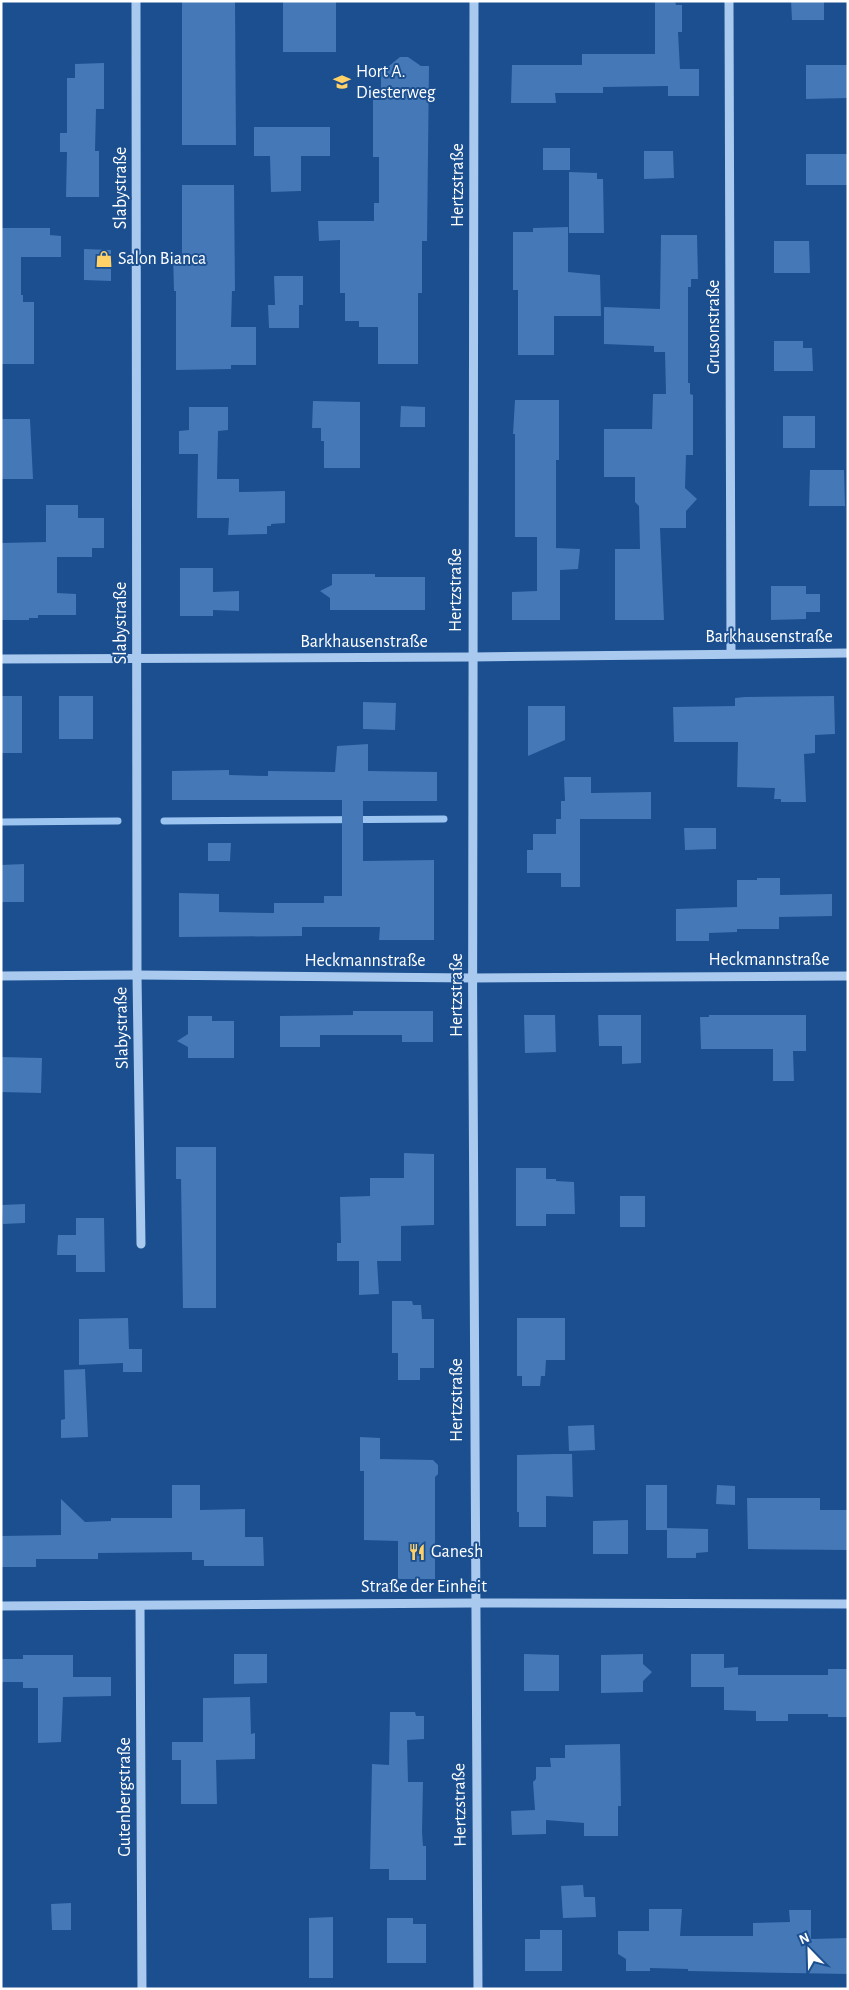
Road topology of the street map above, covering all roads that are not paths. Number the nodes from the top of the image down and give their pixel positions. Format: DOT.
graph roads {
  1 [pos="136,1"];
  2 [pos="474,1"];
  3 [pos="729,1"];
  4 [pos="731,653"];
  5 [pos="848,654"];
  6 [pos="472,657"];
  7 [pos="1,659"];
  8 [pos="138,659"];
  9 [pos="137,975"];
  10 [pos="1,976"];
  11 [pos="848,976"];
  12 [pos="473,978"];
  13 [pos="141,1244"];
  14 [pos="474,1603"];
  15 [pos="848,1604"];
  16 [pos="1,1606"];
  17 [pos="140,1606"];
  18 [pos="142,1989"];
  19 [pos="478,1989"];
  1 -- 8 [label="street, Slabystraße"];
  2 -- 6 [label="street, Hertzstraße"];
  3 -- 4 [label="street, Grusonstraße"];
  4 -- 5 [label="street, Barkhausenstraße"];
  4 -- 6 [label="street, Barkhausenstraße"];
  6 -- 8 [label="street, Barkhausenstraße"];
  6 -- 12 [label="street, Hertzstraße"];
  7 -- 8 [label="street, Barkhausenstraße"];
  8 -- 9 [label="street, Slabystraße"];
  9 -- 10 [label="street, Heckmannstraße"];
  9 -- 12 [label="street, Heckmannstraße"];
  9 -- 13 [label="street, Slabystraße"];
  11 -- 12 [label="street, Heckmannstraße"];
  12 -- 14 [label="street, Hertzstraße"];
  14 -- 15 [label="street, Straße der Einheit"];
  14 -- 17 [label="street, Straße der Einheit"];
  14 -- 19 [label="street, Hertzstraße"];
  16 -- 17 [label="street, Straße der Einheit"];
  17 -- 18 [label="street, Gutenbergstraße"];
}
